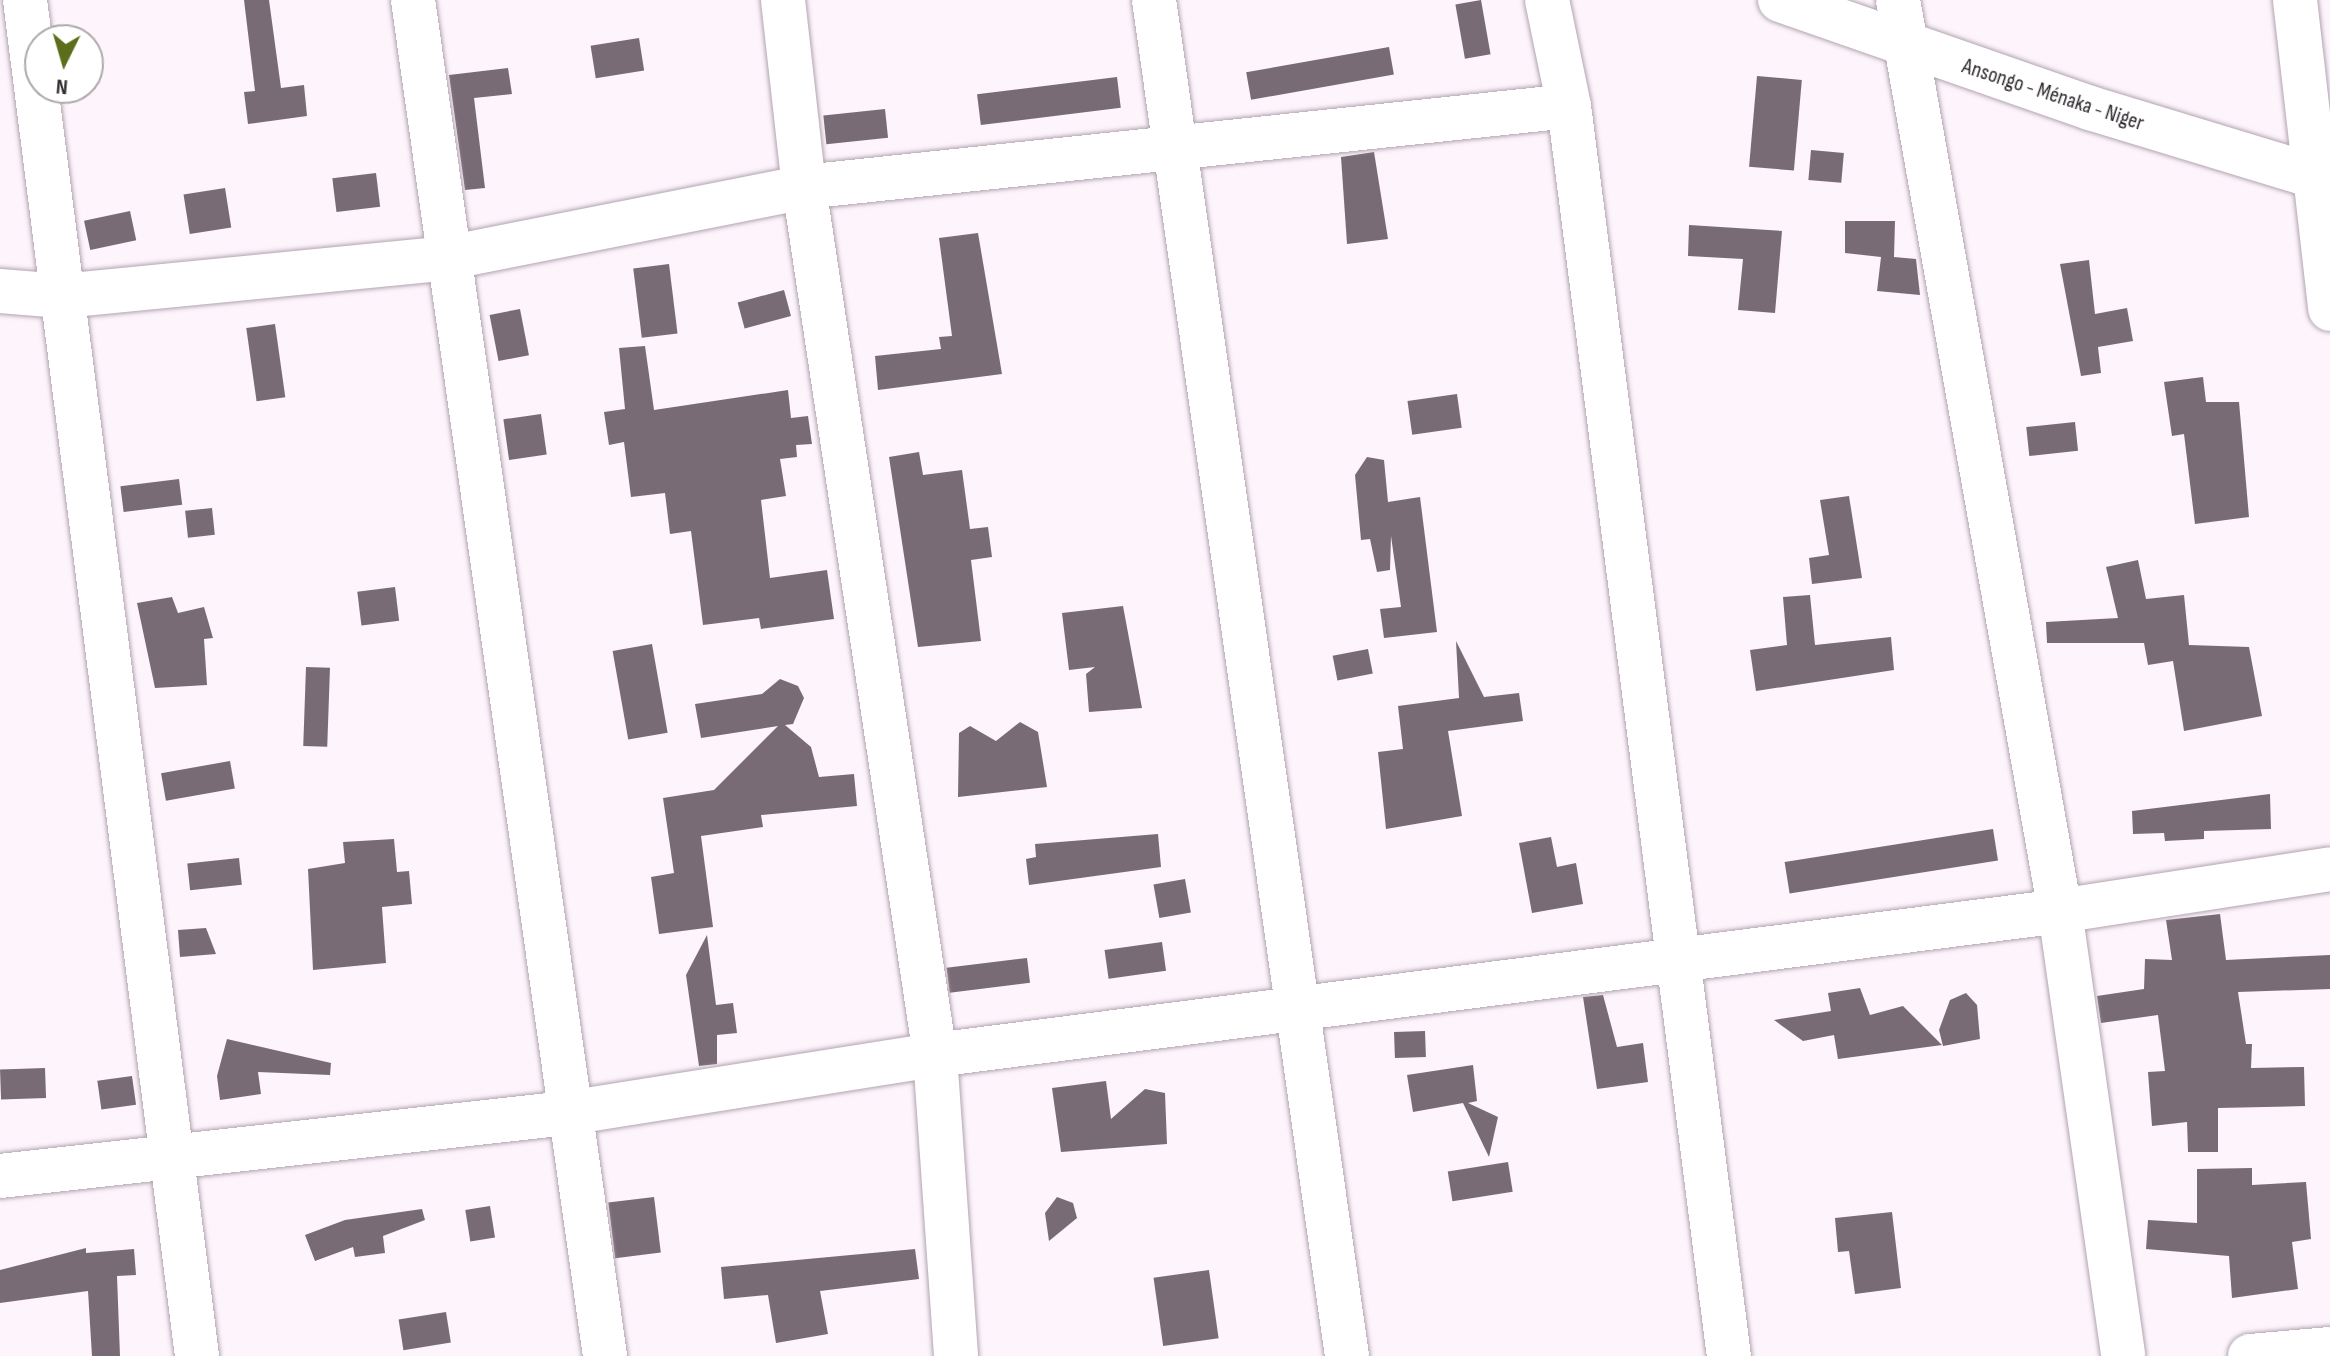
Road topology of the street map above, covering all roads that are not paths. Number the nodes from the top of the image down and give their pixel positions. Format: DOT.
graph roads {
  1 [pos="25,0"];
  2 [pos="413,0"];
  3 [pos="783,0"];
  4 [pos="1154,0"];
  5 [pos="1547,0"];
  6 [pos="1780,0"];
  7 [pos="1898,0"];
  8 [pos="2295,0"];
  9 [pos="1903,45"];
  10 [pos="1569,106"];
  11 [pos="1174,149"];
  12 [pos="2320,178"];
  13 [pos="804,187"];
  14 [pos="447,258"];
  15 [pos="0,291"];
  16 [pos="62,296"];
  17 [pos="2330,309"];
  18 [pos="2330,869"];
  19 [pos="2060,911"];
  20 [pos="1679,960"];
  21 [pos="1300,1009"];
  22 [pos="935,1055"];
  23 [pos="567,1113"];
  24 [pos="169,1155"];
  25 [pos="0,1176"];
  26 [pos="2330,1349"];
  27 [pos="197,1356"];
  28 [pos="605,1356"];
  29 [pos="956,1356"];
  30 [pos="1347,1356"];
  31 [pos="1729,1356"];
  32 [pos="2123,1356"];
  33 [pos="2250,1356"];
  1 -- 16 [label="street"];
  2 -- 14 [label="street"];
  3 -- 13 [label="street"];
  4 -- 11 [label="street"];
  5 -- 10 [label="street"];
  6 -- 9 [label="street, Ansongo - Ménaka - Niger"];
  7 -- 9 [label="street"];
  8 -- 12 [label="street"];
  9 -- 12 [label="street, Ansongo - Ménaka - Niger"];
  9 -- 19 [label="street"];
  10 -- 11 [label="street"];
  10 -- 20 [label="street"];
  11 -- 13 [label="street"];
  11 -- 21 [label="street"];
  12 -- 17 [label="street"];
  13 -- 14 [label="street"];
  13 -- 22 [label="street"];
  14 -- 16 [label="street"];
  14 -- 23 [label="street"];
  15 -- 16 [label="street"];
  16 -- 24 [label="street"];
  18 -- 19 [label="street"];
  19 -- 20 [label="street"];
  19 -- 32 [label="street"];
  20 -- 21 [label="street"];
  20 -- 31 [label="street"];
  21 -- 22 [label="street"];
  21 -- 30 [label="street"];
  22 -- 23 [label="street"];
  22 -- 29 [label="street"];
  23 -- 24 [label="street"];
  23 -- 28 [label="street"];
  24 -- 25 [label="street"];
  24 -- 27 [label="street"];
  26 -- 33 [label="street"];
}
